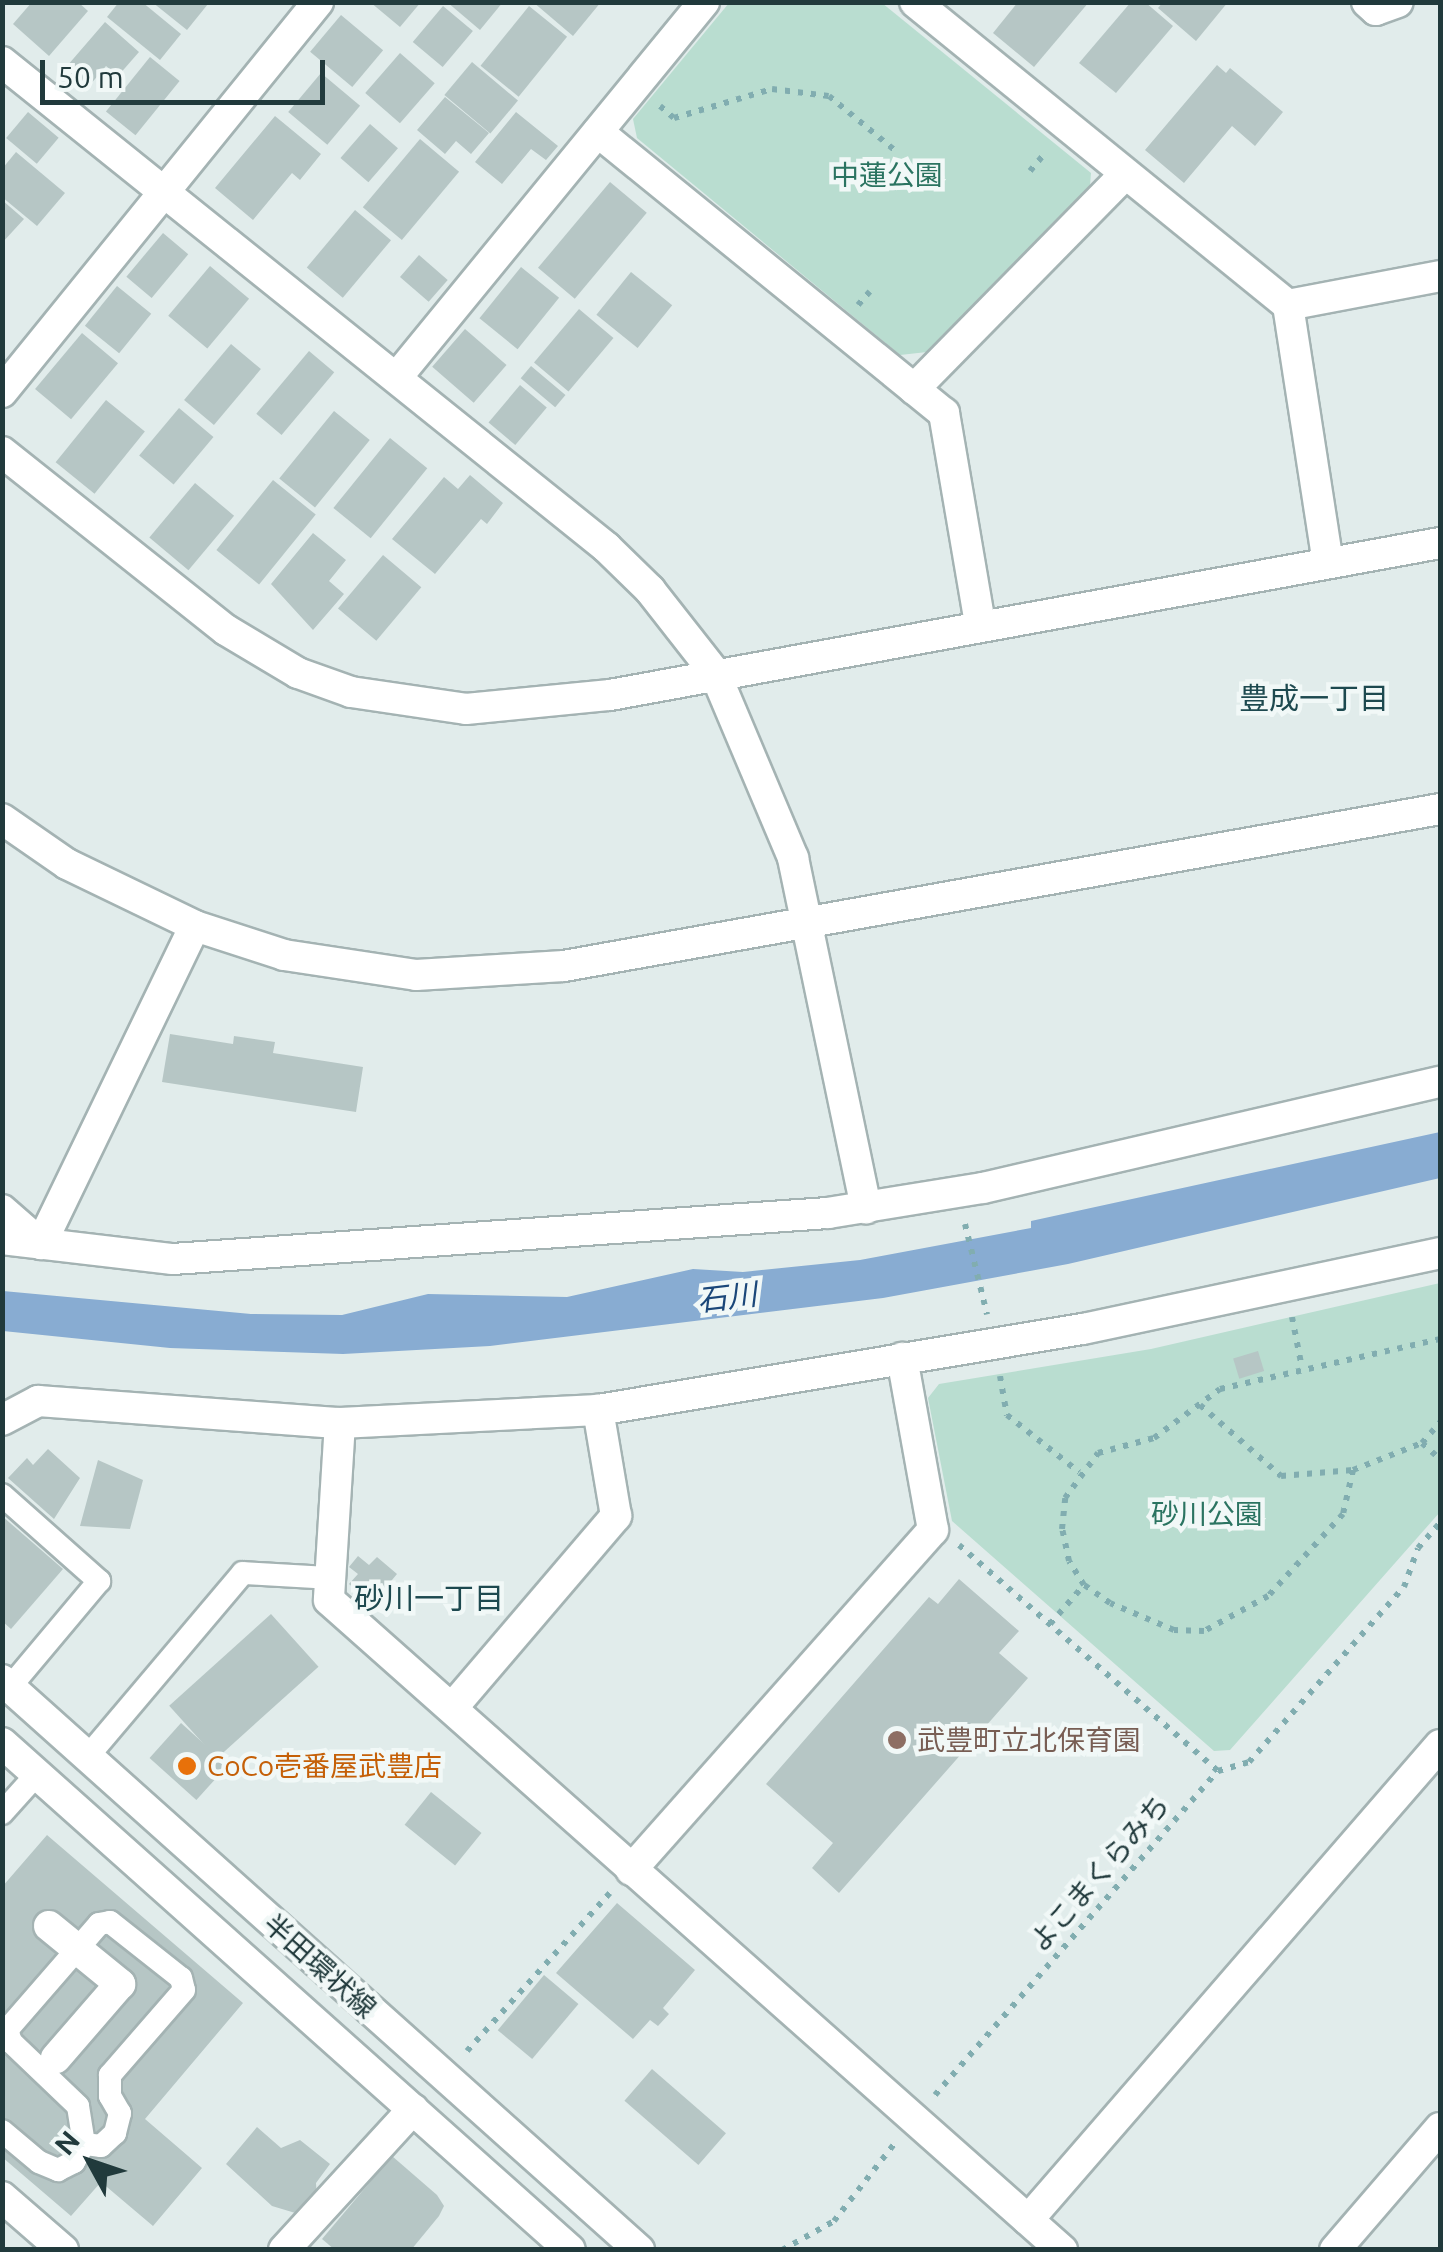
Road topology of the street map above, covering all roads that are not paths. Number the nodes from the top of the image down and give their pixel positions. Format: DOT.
graph roads {
  1 [pos="318,2"];
  2 [pos="704,2"];
  3 [pos="915,2"];
  4 [pos="1367,2"];
  5 [pos="1398,2"];
  6 [pos="2,62"];
  7 [pos="598,132"];
  8 [pos="1124,175"];
  9 [pos="164,191"];
  10 [pos="1440,276"];
  11 [pos="1288,305"];
  12 [pos="398,376"];
  13 [pos="914,389"];
  14 [pos="2,392"];
  15 [pos="2,452"];
  16 [pos="1440,543"];
  17 [pos="1328,562"];
  18 [pos="980,624"];
  19 [pos="715,674"];
  20 [pos="1440,809"];
  21 [pos="2,819"];
  22 [pos="804,925"];
  23 [pos="196,926"];
  24 [pos="1440,1082"];
  25 [pos="866,1208"];
  26 [pos="2,1210"];
  27 [pos="2,1239"];
  28 [pos="41,1244"];
  29 [pos="1440,1253"];
  30 [pos="902,1358"];
  31 [pos="598,1410"];
  32 [pos="2,1420"];
  33 [pos="340,1424"];
  34 [pos="2,1495"];
  35 [pos="330,1578"];
  36 [pos="6,1683"];
  37 [pos="452,1708"];
  38 [pos="2,1743"];
  39 [pos="1440,1745"];
  40 [pos="88,1755"];
  41 [pos="37,1774"];
  42 [pos="2,1813"];
  43 [pos="630,1870"];
  44 [pos="49,1926"];
  45 [pos="78,1948"];
  46 [pos="56,2058"];
  47 [pos="414,2109"];
  48 [pos="1440,2128"];
  49 [pos="2,2131"];
  50 [pos="84,2144"];
  51 [pos="2,2197"];
  52 [pos="1028,2220"];
  53 [pos="565,2248"];
  54 [pos="63,2250"];
  55 [pos="284,2250"];
  56 [pos="639,2250"];
  57 [pos="1062,2250"];
  58 [pos="1335,2250"];
  1 -- 9 [label="street"];
  2 -- 7 [label="street"];
  3 -- 8 [label="street"];
  4 -- 5 [label="street"];
  6 -- 9 [label="street"];
  7 -- 12 [label="street"];
  7 -- 13 [label="street"];
  8 -- 11 [label="street"];
  8 -- 13 [label="street"];
  9 -- 12 [label="street"];
  9 -- 14 [label="street"];
  10 -- 11 [label="street"];
  11 -- 17 [label="street"];
  12 -- 19 [label="street"];
  13 -- 18 [label="street"];
  15 -- 19 [label="street"];
  16 -- 17 [label="street"];
  17 -- 18 [label="street"];
  18 -- 19 [label="street"];
  19 -- 22 [label="street"];
  20 -- 22 [label="street"];
  21 -- 23 [label="street"];
  22 -- 23 [label="street"];
  22 -- 25 [label="street"];
  23 -- 28 [label="street"];
  24 -- 25 [label="street"];
  25 -- 28 [label="street"];
  26 -- 28 [label="street"];
  27 -- 28 [label="street"];
  29 -- 30 [label="street"];
  30 -- 31 [label="street"];
  30 -- 43 [label="street"];
  31 -- 33 [label="street"];
  31 -- 37 [label="street"];
  32 -- 33 [label="street"];
  33 -- 35 [label="street"];
  34 -- 36 [label="lane"];
  35 -- 37 [label="street"];
  35 -- 40 [label="lane"];
  36 -- 40 [label="street, 半田環状線"];
  37 -- 43 [label="street"];
  38 -- 41 [label="street, 半田環状線"];
  39 -- 52 [label="street"];
  40 -- 56 [label="street, 半田環状線"];
  41 -- 42 [label="lane"];
  41 -- 47 [label="street, 半田環状線"];
  43 -- 52 [label="street"];
  44 -- 45 [label="street"];
  45 -- 46 [label="street"];
  45 -- 50 [label="lane"];
  45 -- 50 [label="lane"];
  47 -- 53 [label="street, 半田環状線"];
  47 -- 55 [label="street"];
  48 -- 58 [label="street"];
  49 -- 50 [label="lane"];
  51 -- 54 [label="street"];
  52 -- 57 [label="street"];
}
